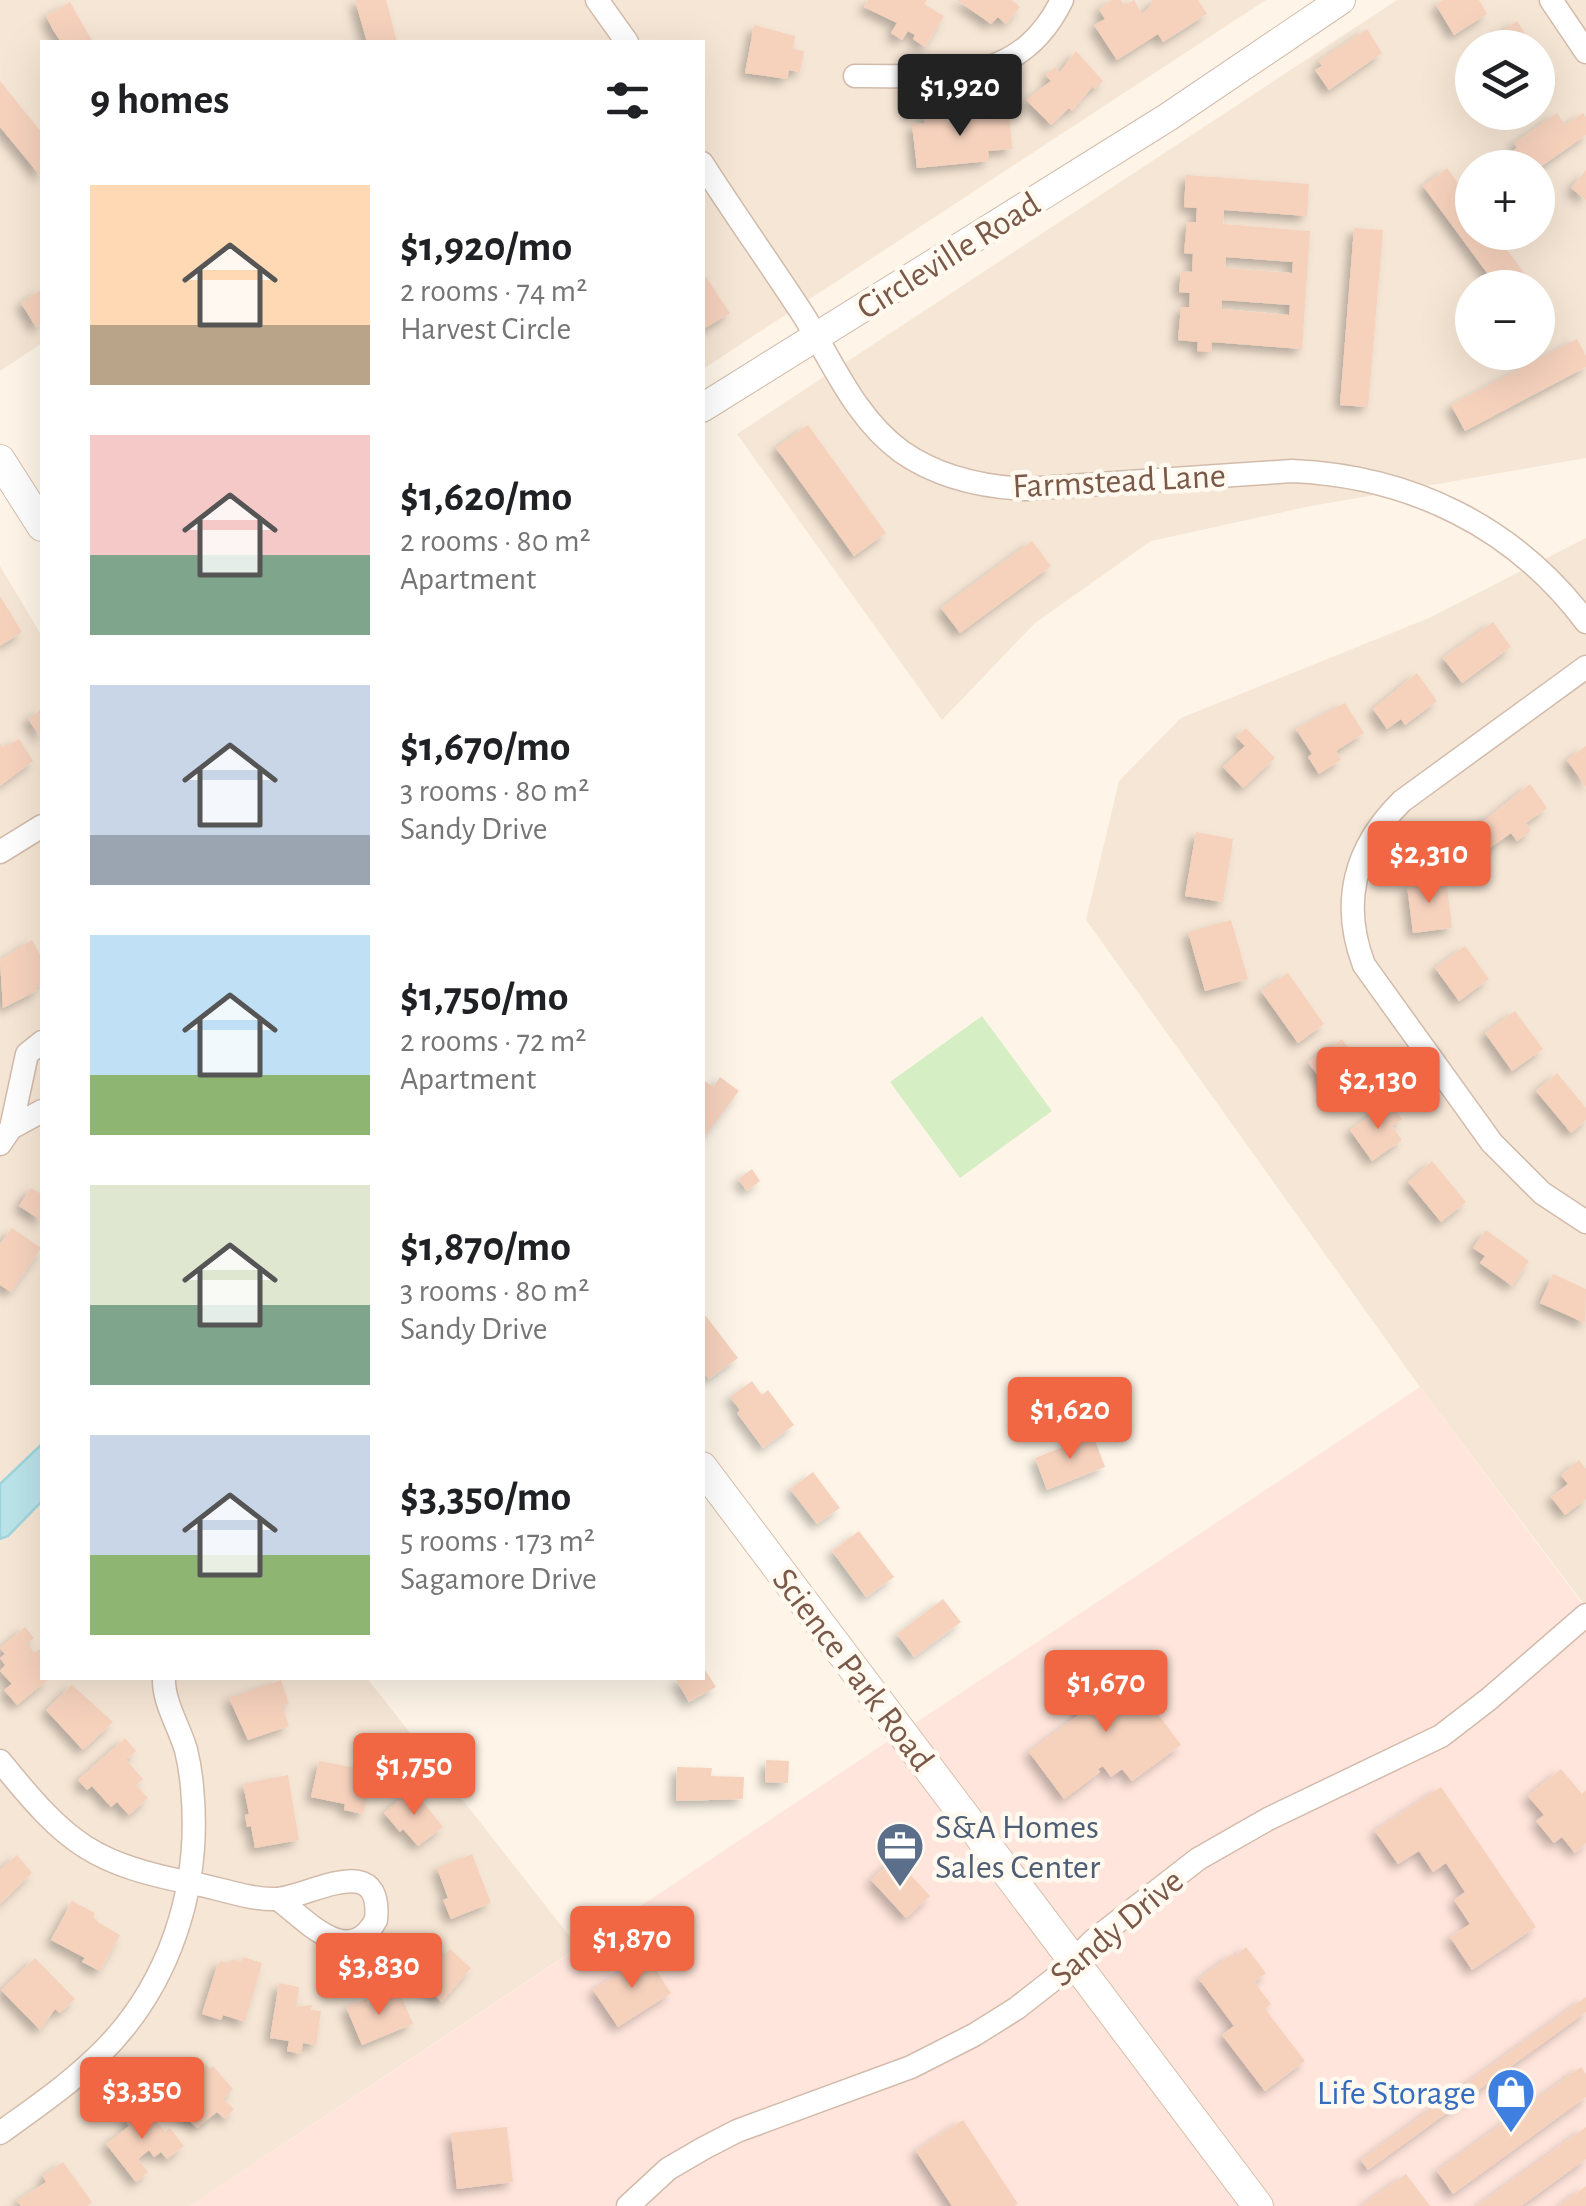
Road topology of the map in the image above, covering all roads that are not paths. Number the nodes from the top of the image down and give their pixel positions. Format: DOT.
graph roads {
  1 [pos="597,0"];
  2 [pos="1062,0"];
  3 [pos="1342,0"];
  4 [pos="1551,0"];
  5 [pos="626,40"];
  6 [pos="1586,52"];
  7 [pos="855,76"];
  8 [pos="705,168"];
  9 [pos="817,337"];
  10 [pos="705,406"];
  11 [pos="0,460"];
  12 [pos="40,523"];
  13 [pos="1586,622"];
  14 [pos="1586,667"];
  15 [pos="40,827"];
  16 [pos="0,852"];
  17 [pos="40,1044"];
  18 [pos="40,1112"];
  19 [pos="5,1136"];
  20 [pos="1586,1222"];
  21 [pos="705,1471"];
  22 [pos="1586,1615"];
  23 [pos="157,1682"];
  24 [pos="0,1761"];
  25 [pos="189,1883"];
  26 [pos="278,1899"];
  27 [pos="1072,1960"];
  28 [pos="0,2134"];
  29 [pos="628,2206"];
  30 [pos="1258,2206"];
  1 -- 5 [label="street"];
  2 -- 7 [label="street"];
  3 -- 9 [label="street, Circleville Road"];
  4 -- 6 [label="street"];
  8 -- 9 [label="street, Farmstead Lane"];
  9 -- 10 [label="street, Circleville Road"];
  9 -- 13 [label="street, Farmstead Lane"];
  11 -- 12 [label="main road"];
  14 -- 20 [label="street"];
  15 -- 16 [label="street"];
  17 -- 19 [label="street"];
  18 -- 19 [label="street"];
  21 -- 27 [label="main road, Science Park Road"];
  22 -- 27 [label="street, Sandy Drive"];
  23 -- 25 [label="street"];
  24 -- 25 [label="street"];
  25 -- 26 [label="street"];
  25 -- 28 [label="street"];
  27 -- 29 [label="street, Sandy Drive"];
  27 -- 30 [label="main road, Science Park Road"];
}
